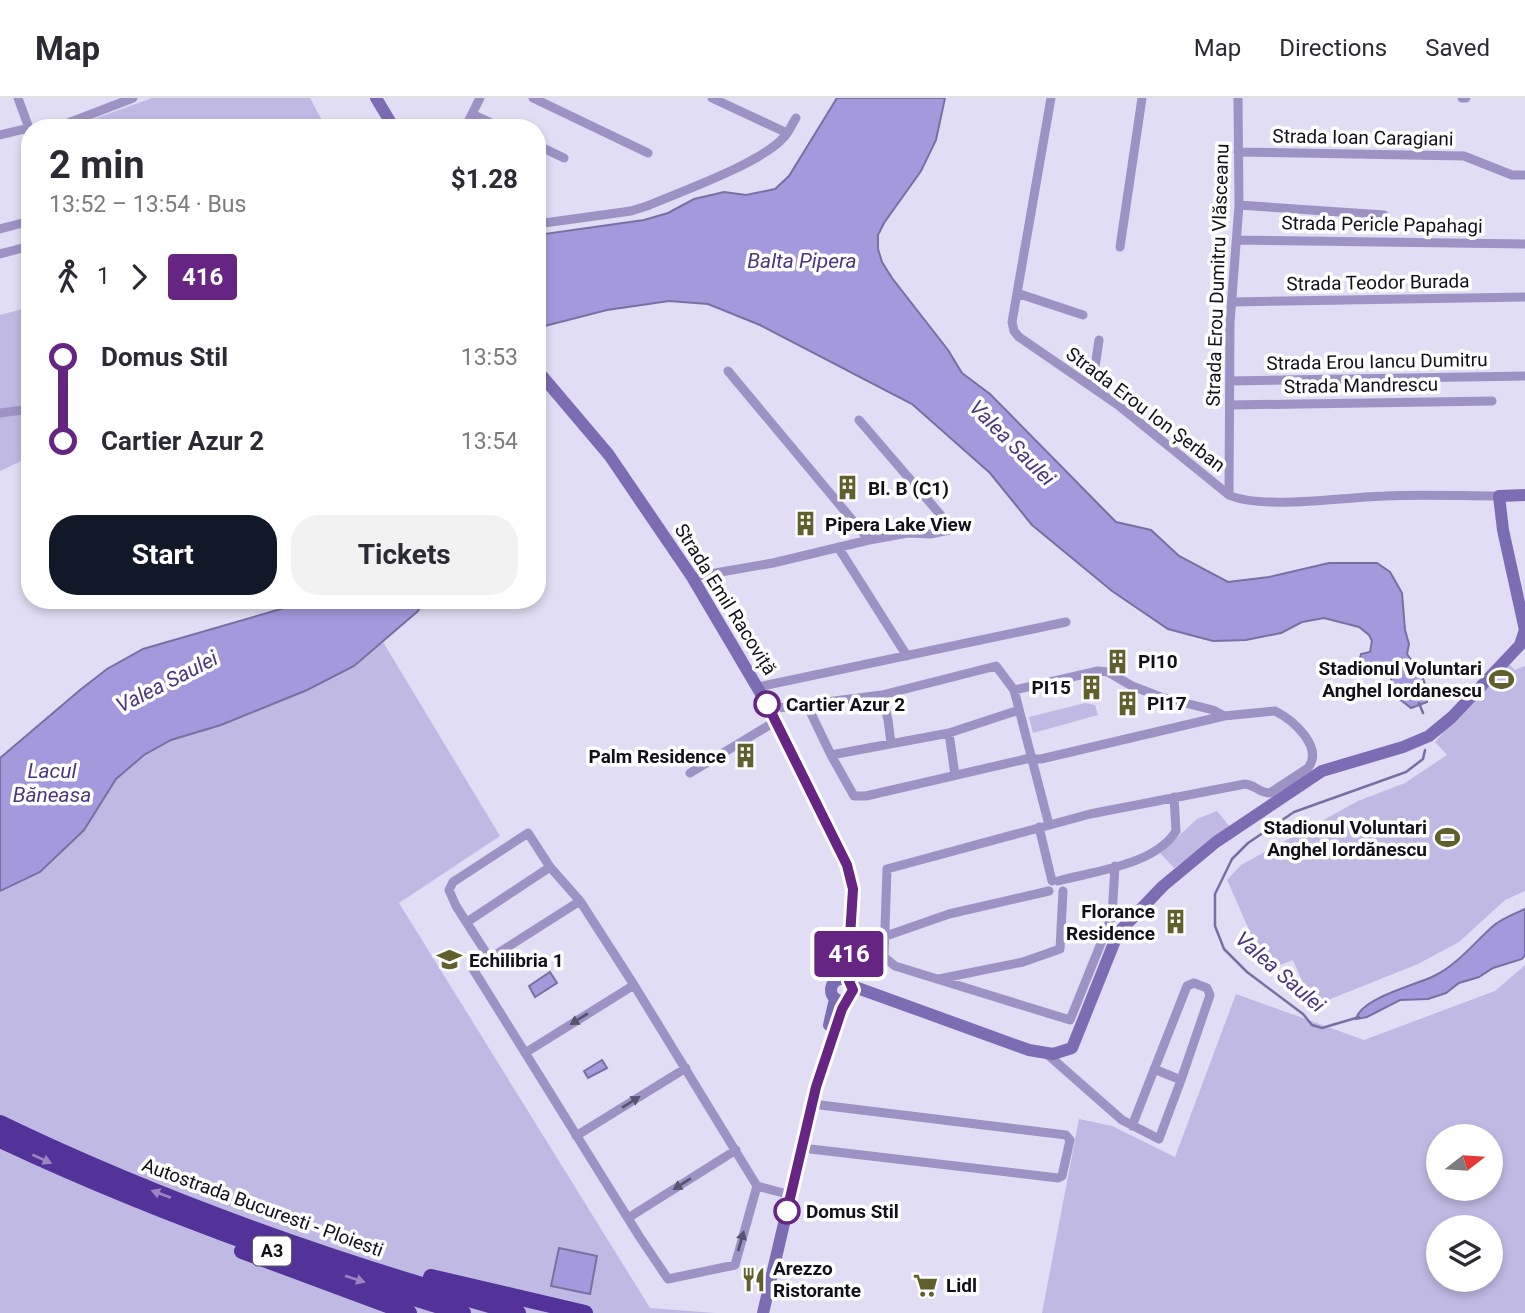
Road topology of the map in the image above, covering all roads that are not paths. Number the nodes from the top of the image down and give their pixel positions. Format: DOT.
graph roads {
  1 [pos="18,98"];
  2 [pos="133,98"];
  3 [pos="376,98"];
  4 [pos="480,98"];
  5 [pos="533,98"];
  6 [pos="712,98"];
  7 [pos="1051,98"];
  8 [pos="1142,98"];
  9 [pos="1238,98"];
  10 [pos="472,114"];
  11 [pos="796,118"];
  12 [pos="25,119"];
  13 [pos="78,119"];
  14 [pos="389,119"];
  15 [pos="470,119"];
  16 [pos="483,119"];
  17 [pos="21,131"];
  18 [pos="787,133"];
  19 [pos="0,135"];
  20 [pos="546,149"];
  21 [pos="1238,152"];
  22 [pos="648,153"];
  23 [pos="564,158"];
  24 [pos="1525,175"];
  25 [pos="1239,205"];
  26 [pos="1384,215"];
  27 [pos="21,223"];
  28 [pos="546,223"];
  29 [pos="0,229"];
  30 [pos="1238,240"];
  31 [pos="1525,244"];
  32 [pos="1120,247"];
  33 [pos="21,248"];
  34 [pos="0,254"];
  35 [pos="1017,293"];
  36 [pos="1525,296"];
  37 [pos="1231,302"];
  38 [pos="1083,315"];
  39 [pos="1100,341"];
  40 [pos="728,371"];
  41 [pos="1525,376"];
  42 [pos="546,381"];
  43 [pos="1230,381"];
  44 [pos="1092,387"];
  45 [pos="1492,401"];
  46 [pos="1230,404"];
  47 [pos="21,410"];
  48 [pos="0,413"];
  49 [pos="859,420"];
  50 [pos="1229,495"];
  51 [pos="1525,495"];
  52 [pos="1499,496"];
  53 [pos="869,540"];
  54 [pos="838,547"];
  55 [pos="692,577"];
  56 [pos="1519,580"];
  57 [pos="1066,622"];
  58 [pos="1524,625"];
  59 [pos="906,656"];
  60 [pos="758,687"];
  61 [pos="1014,690"];
  62 [pos="882,695"];
  63 [pos="807,705"];
  64 [pos="1019,709"];
  65 [pos="773,715"];
  66 [pos="1224,716"];
  67 [pos="949,733"];
  68 [pos="891,743"];
  69 [pos="831,755"];
  70 [pos="1032,760"];
  71 [pos="691,773"];
  72 [pos="955,775"];
  73 [pos="1174,797"];
  74 [pos="1044,826"];
  75 [pos="1115,866"];
  76 [pos="550,867"];
  77 [pos="1055,881"];
  78 [pos="1049,891"];
  79 [pos="1063,891"];
  80 [pos="580,901"];
  81 [pos="467,922"];
  82 [pos="850,937"];
  83 [pos="883,937"];
  84 [pos="849,957"];
  85 [pos="490,959"];
  86 [pos="937,979"];
  87 [pos="848,982"];
  88 [pos="634,985"];
  89 [pos="843,1000"];
  90 [pos="935,1016"];
  91 [pos="525,1053"];
  92 [pos="1047,1054"];
  93 [pos="686,1068"];
  94 [pos="1154,1069"];
  95 [pos="1181,1080"];
  96 [pos="812,1104"];
  97 [pos="0,1123"];
  98 [pos="1132,1126"];
  99 [pos="576,1136"];
  100 [pos="0,1140"];
  101 [pos="802,1148"];
  102 [pos="736,1150"];
  103 [pos="85,1178"];
  104 [pos="760,1187"];
  105 [pos="791,1195"];
  106 [pos="628,1217"];
  107 [pos="225,1218"];
  108 [pos="408,1313"];
  109 [pos="463,1313"];
  110 [pos="519,1313"];
  111 [pos="585,1313"];
  112 [pos="760,1313"];
  1 -- 12 [label="street"];
  2 -- 13 [label="street"];
  3 -- 14 [label="street"];
  4 -- 10 [label="street"];
  5 -- 22 [label="street"];
  6 -- 18 [label="street"];
  7 -- 35 [label="street, Strada Erou Ion Șerban"];
  8 -- 32 [label="street"];
  9 -- 21 [label="street, Strada Erou Dumitru Vlăsceanu"];
  10 -- 15 [label="street"];
  10 -- 16 [label="street"];
  11 -- 18 [label="street"];
  17 -- 19 [label="street"];
  18 -- 28 [label="street"];
  20 -- 23 [label="street"];
  21 -- 24 [label="street, Strada Ioan Caragiani"];
  21 -- 25 [label="street, Strada Erou Dumitru Vlăsceanu"];
  25 -- 26 [label="street"];
  25 -- 30 [label="street, Strada Erou Dumitru Vlăsceanu"];
  27 -- 29 [label="street"];
  30 -- 31 [label="street, Strada Pericle Papahagi"];
  30 -- 37 [label="street, Strada Erou Dumitru Vlăsceanu"];
  33 -- 34 [label="street"];
  35 -- 38 [label="street"];
  35 -- 44 [label="street, Strada Erou Ion Șerban"];
  36 -- 37 [label="street, Strada Teodor Burada"];
  37 -- 43 [label="street, Strada Erou Dumitru Vlăsceanu"];
  39 -- 44 [label="street"];
  40 -- 53 [label="street"];
  41 -- 43 [label="street, Strada Erou Iancu Dumitru"];
  42 -- 55 [label="street, Strada Emil Racoviță"];
  43 -- 46 [label="street, Strada Erou Dumitru Vlăsceanu"];
  44 -- 50 [label="street, Strada Erou Ion Șerban"];
  45 -- 46 [label="street, Strada Mandrescu"];
  46 -- 50 [label="street, Strada Erou Dumitru Vlăsceanu"];
  47 -- 48 [label="street"];
  49 -- 53 [label="street"];
  50 -- 52 [label="street, Strada Erou Ion Șerban"];
  51 -- 52 [label="street"];
  52 -- 56 [label="street"];
  53 -- 54 [label="street"];
  54 -- 55 [label="street"];
  54 -- 59 [label="street"];
  55 -- 60 [label="street, Strada Emil Racoviță"];
  56 -- 58 [label="street"];
  57 -- 59 [label="street"];
  58 -- 92 [label="street"];
  59 -- 60 [label="street"];
  60 -- 65 [label="street, Strada Emil Racoviță"];
  61 -- 62 [label="street"];
  61 -- 64 [label="street"];
  61 -- 66 [label="street"];
  62 -- 63 [label="street"];
  62 -- 68 [label="street"];
  63 -- 65 [label="street"];
  63 -- 69 [label="street"];
  64 -- 67 [label="street"];
  64 -- 70 [label="street"];
  65 -- 71 [label="street"];
  65 -- 82 [label="street, Strada Emil Racoviță"];
  66 -- 70 [label="street"];
  66 -- 73 [label="street"];
  67 -- 68 [label="street"];
  67 -- 72 [label="street"];
  68 -- 69 [label="street"];
  69 -- 72 [label="street"];
  70 -- 72 [label="street"];
  70 -- 74 [label="street"];
  73 -- 74 [label="street"];
  73 -- 75 [label="street"];
  74 -- 77 [label="street"];
  74 -- 83 [label="street"];
  75 -- 77 [label="street"];
  75 -- 86 [label="street"];
  76 -- 80 [label="street"];
  76 -- 81 [label="street"];
  76 -- 81 [label="street"];
  77 -- 78 [label="street"];
  77 -- 79 [label="street"];
  78 -- 79 [label="street"];
  78 -- 83 [label="street"];
  79 -- 86 [label="street"];
  80 -- 85 [label="street"];
  80 -- 88 [label="street"];
  81 -- 85 [label="street"];
  82 -- 83 [label="street"];
  82 -- 84 [label="street, Strada Emil Racoviță"];
  83 -- 86 [label="street"];
  84 -- 87 [label="street, Strada Emil Racoviță"];
  84 -- 90 [label="street"];
  85 -- 91 [label="street"];
  87 -- 89 [label="street, Strada Emil Racoviță"];
  87 -- 89 [label="street, Strada Emil Racoviță"];
  87 -- 90 [label="street"];
  88 -- 91 [label="street, one-way"];
  88 -- 93 [label="street"];
  89 -- 90 [label="street"];
  89 -- 96 [label="street, Strada Emil Racoviță"];
  90 -- 92 [label="street"];
  91 -- 99 [label="street"];
  92 -- 98 [label="street"];
  99 -- 93 [label="street, one-way"];
  93 -- 102 [label="street"];
  94 -- 95 [label="street"];
  94 -- 95 [label="street"];
  94 -- 98 [label="street"];
  95 -- 98 [label="street"];
  96 -- 101 [label="street, Strada Emil Racoviță"];
  96 -- 101 [label="street"];
  107 -- 97 [label="highway, Autostrada Bucuresti - Ploiesti / A3, one-way"];
  99 -- 106 [label="street"];
  100 -- 103 [label="highway, Autostrada Bucuresti - Ploiesti / A3, one-way"];
  101 -- 105 [label="street, Strada Emil Racoviță"];
  102 -- 104 [label="street"];
  102 -- 106 [label="street, one-way"];
  103 -- 108 [label="highway"];
  103 -- 109 [label="highway, Autostrada Bucuresti - Ploiesti / A3, one-way"];
  104 -- 105 [label="street"];
  106 -- 104 [label="street, one-way"];
  105 -- 112 [label="street, Strada Emil Racoviță"];
  107 -- 110 [label="highway, Autostrada Bucuresti - Ploiesti / A3"];
  107 -- 111 [label="highway"];
}
